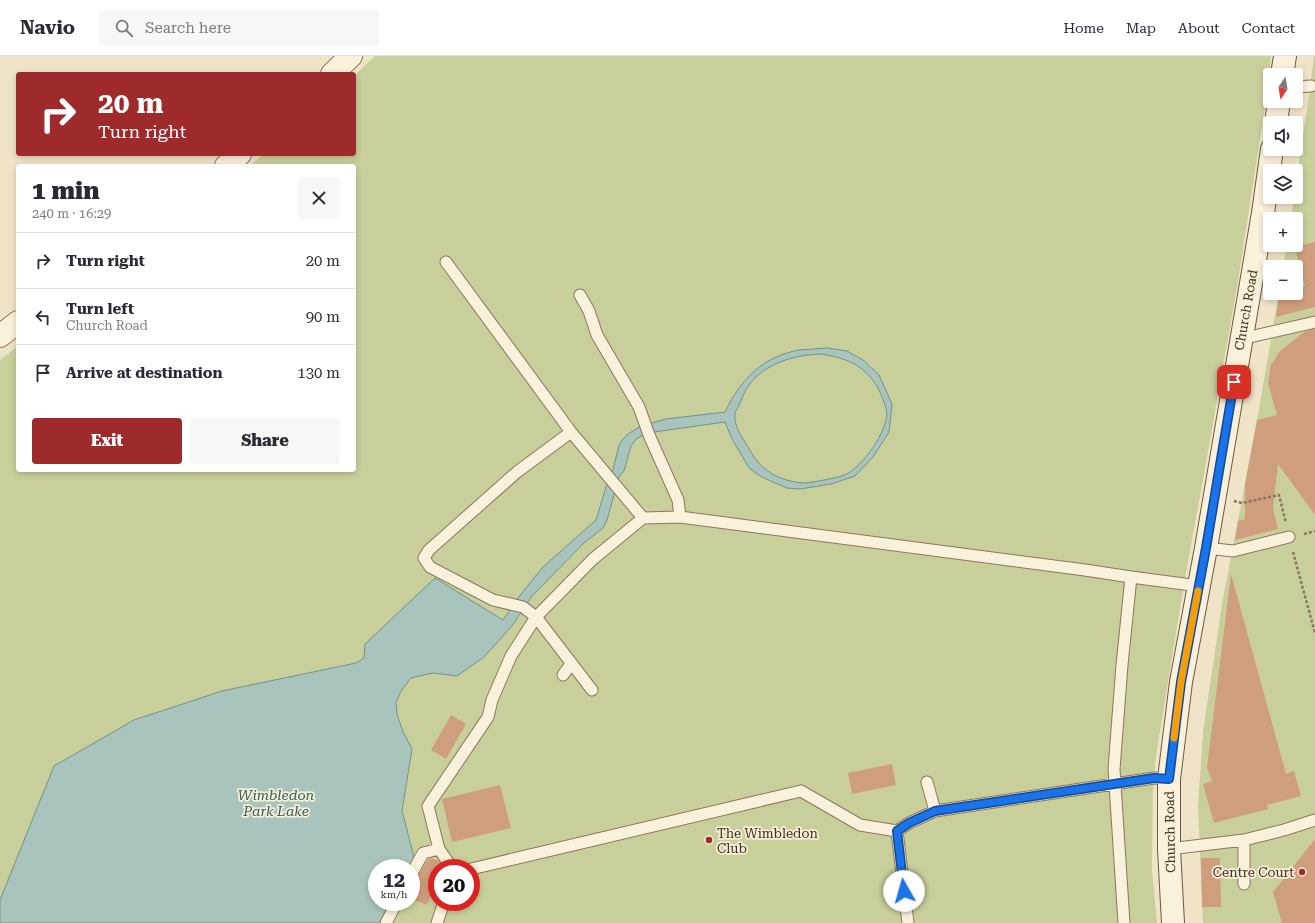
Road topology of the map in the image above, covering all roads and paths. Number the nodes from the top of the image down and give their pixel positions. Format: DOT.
graph roads {
  1 [pos="350,56"];
  2 [pos="1285,56"];
  3 [pos="1283,68"];
  4 [pos="334,72"];
  5 [pos="1311,86"];
  6 [pos="1303,87"];
  7 [pos="238,156"];
  8 [pos="1271,156"];
  9 [pos="228,164"];
  10 [pos="446,262"];
  11 [pos="580,295"];
  12 [pos="1315,322"];
  13 [pos="16,324"];
  14 [pos="0,336"];
  15 [pos="1241,339"];
  16 [pos="571,432"];
  17 [pos="1242,503"];
  18 [pos="680,516"];
  19 [pos="643,518"];
  20 [pos="1315,531"];
  21 [pos="1289,537"];
  22 [pos="1206,548"];
  23 [pos="1131,578"];
  24 [pos="1199,586"];
  25 [pos="536,617"];
  26 [pos="1315,633"];
  27 [pos="571,664"];
  28 [pos="564,675"];
  29 [pos="592,690"];
  30 [pos="1169,779"];
  31 [pos="927,782"];
  32 [pos="1116,784"];
  33 [pos="935,811"];
  34 [pos="1315,820"];
  35 [pos="897,831"];
  36 [pos="1244,840"];
  37 [pos="439,849"];
  38 [pos="1169,849"];
  39 [pos="419,859"];
  40 [pos="446,859"];
  41 [pos="480,866"];
  42 [pos="1244,884"];
  43 [pos="392,911"];
  44 [pos="441,911"];
  45 [pos="386,923"];
  46 [pos="437,923"];
  47 [pos="908,923"];
  48 [pos="1124,923"];
  49 [pos="1173,923"];
  1 -- 4 [label="street"];
  2 -- 3 [label="street"];
  5 -- 6 [label="lane"];
  7 -- 9 [label="street"];
  8 -- 15 [label="street, Church Road"];
  10 -- 16 [label="lane"];
  11 -- 18 [label="lane"];
  12 -- 15 [label="lane"];
  13 -- 14 [label="street"];
  15 -- 22 [label="street, Church Road"];
  16 -- 19 [label="lane"];
  16 -- 25 [label="lane"];
  17 -- 21 [label="path"];
  18 -- 19 [label="lane"];
  18 -- 23 [label="lane"];
  19 -- 25 [label="lane"];
  20 -- 21 [label="path"];
  21 -- 22 [label="lane"];
  21 -- 26 [label="path"];
  22 -- 24 [label="street, Church Road"];
  23 -- 24 [label="lane"];
  23 -- 32 [label="lane"];
  24 -- 30 [label="street, Church Road"];
  25 -- 27 [label="lane"];
  25 -- 37 [label="lane"];
  27 -- 28 [label="lane"];
  27 -- 29 [label="lane"];
  30 -- 32 [label="lane"];
  30 -- 38 [label="street, Church Road"];
  31 -- 33 [label="lane"];
  32 -- 33 [label="lane"];
  32 -- 48 [label="lane"];
  33 -- 35 [label="lane"];
  34 -- 36 [label="lane"];
  35 -- 41 [label="lane"];
  35 -- 47 [label="lane"];
  36 -- 38 [label="lane"];
  36 -- 42 [label="lane"];
  37 -- 39 [label="lane"];
  37 -- 40 [label="lane"];
  38 -- 49 [label="street, Church Road"];
  43 -- 45 [label="lane"];
  44 -- 46 [label="lane"];
}
